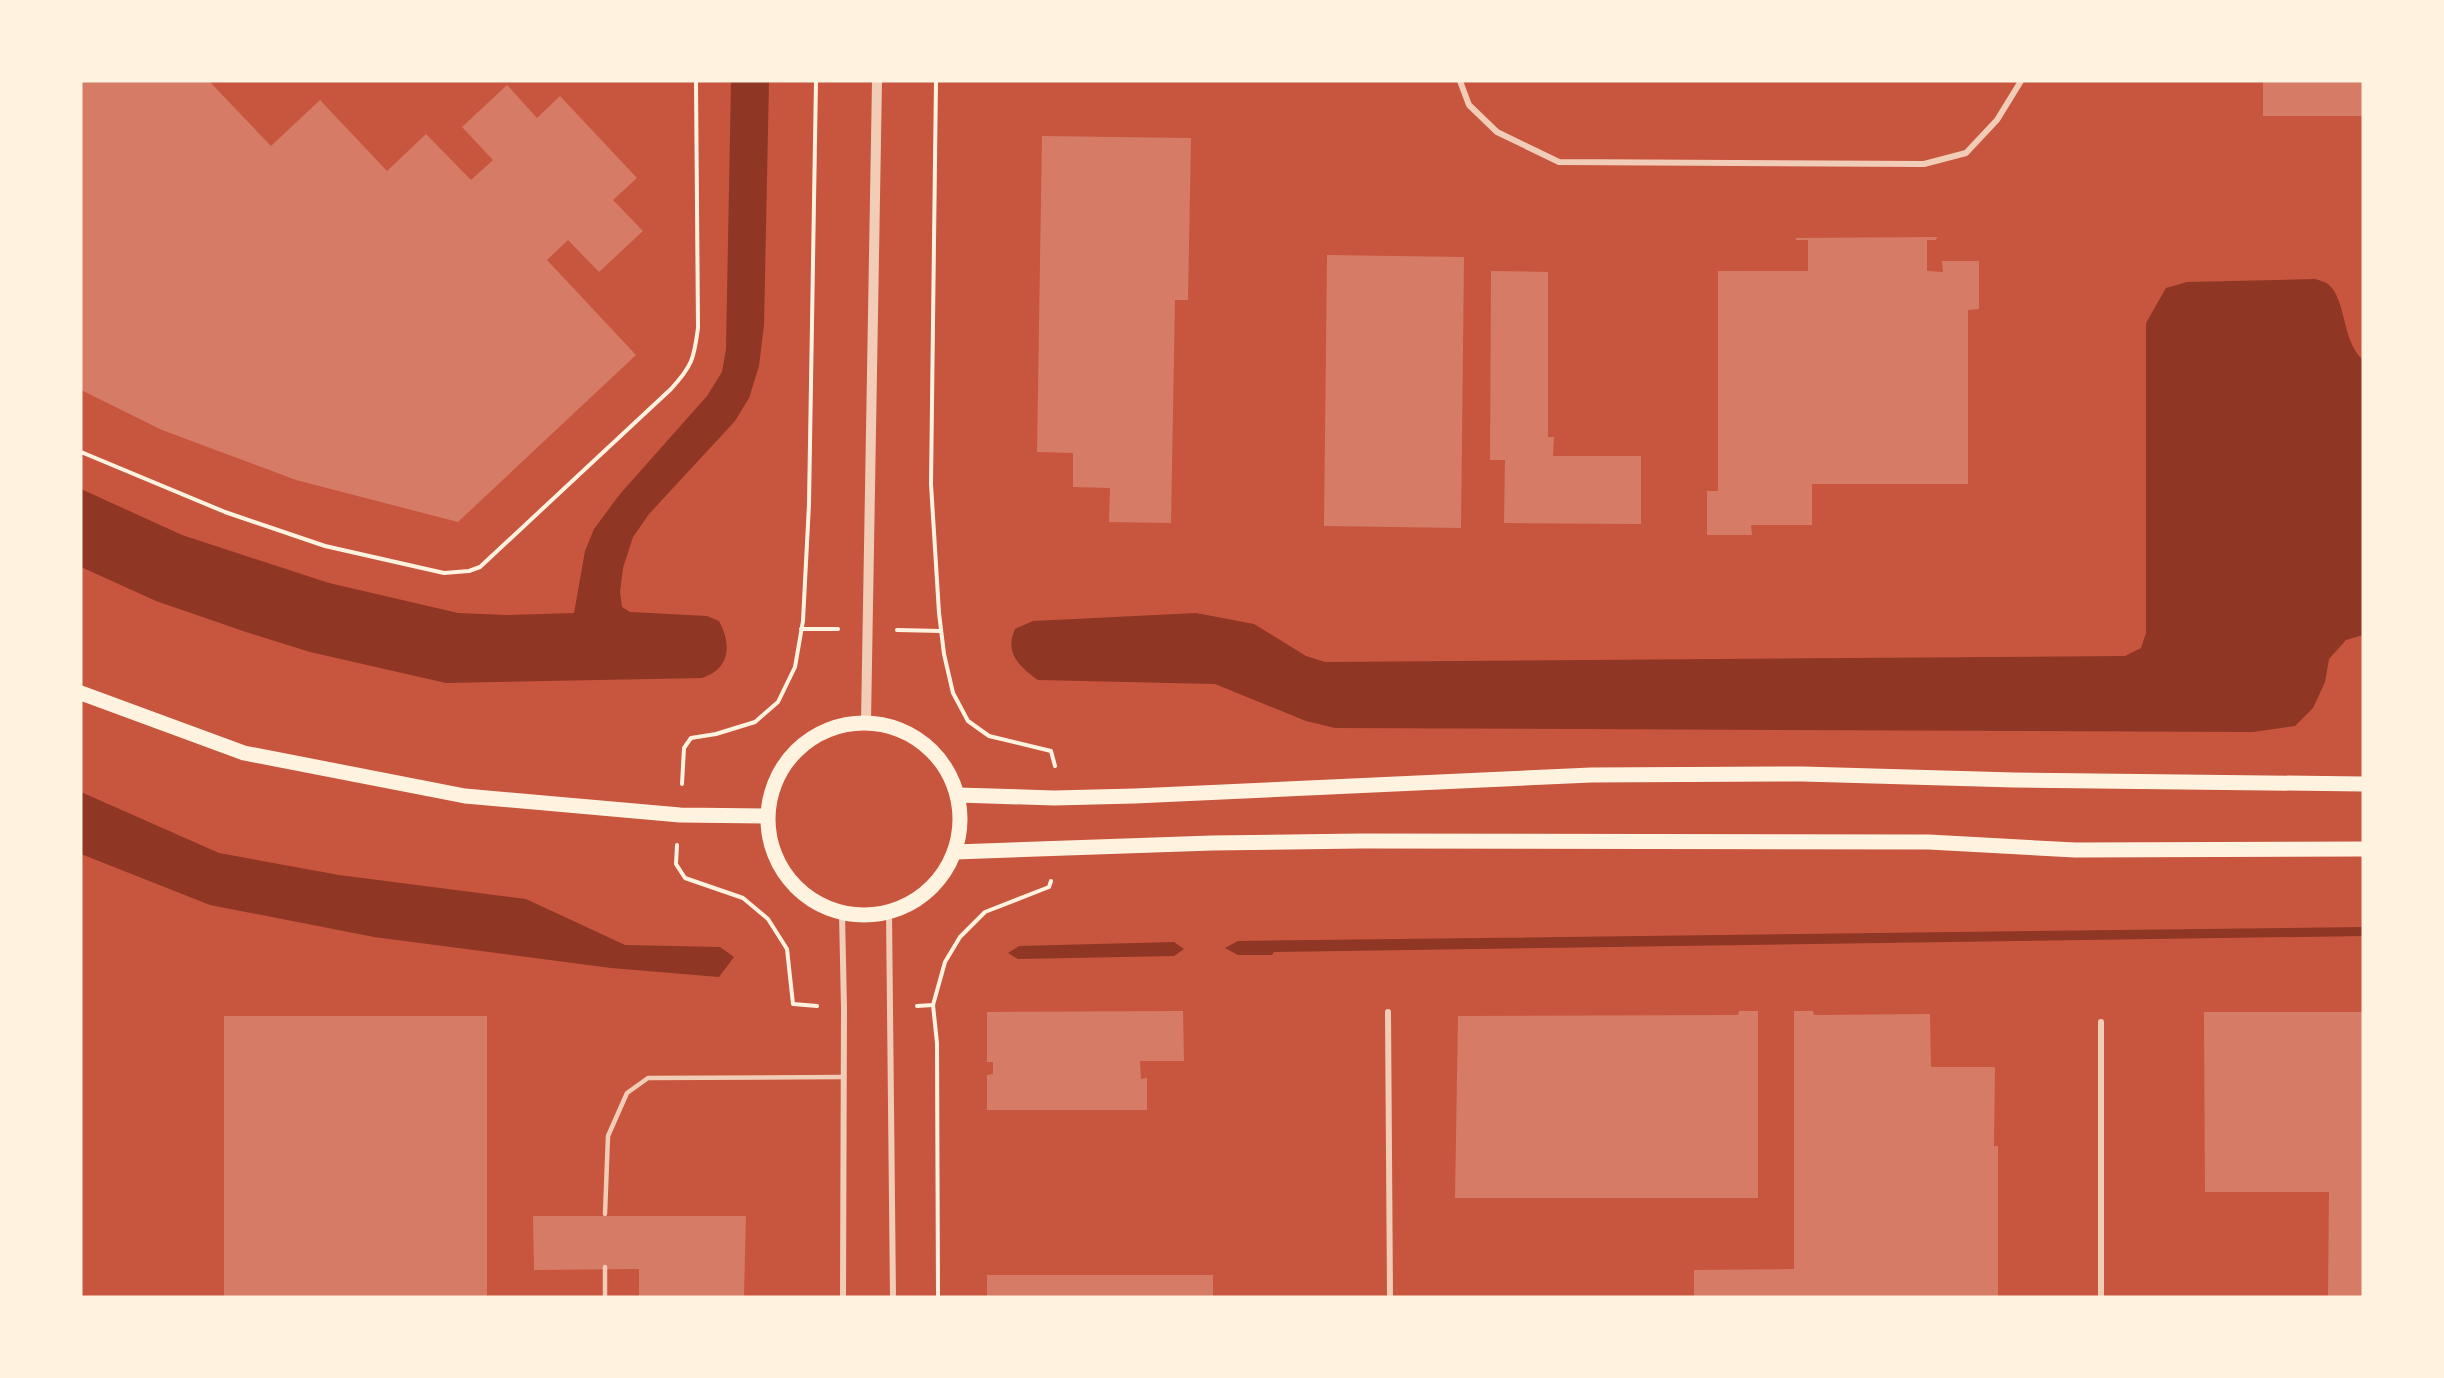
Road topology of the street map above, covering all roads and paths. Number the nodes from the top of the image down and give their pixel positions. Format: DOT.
graph roads {
  1 [pos="696,81"];
  2 [pos="878,81"];
  3 [pos="1460,81"];
  4 [pos="2021,81"];
  5 [pos="81,452"];
  6 [pos="81,693"];
  7 [pos="866,722"];
  8 [pos="2363,784"];
  9 [pos="958,795"];
  10 [pos="767,816"];
  11 [pos="2363,849"];
  12 [pos="955,852"];
  13 [pos="889,913"];
  14 [pos="842,914"];
  15 [pos="933,1005"];
  16 [pos="1388,1012"];
  17 [pos="2101,1023"];
  18 [pos="844,1077"];
  19 [pos="605,1214"];
  20 [pos="605,1267"];
  21 [pos="605,1297"];
  22 [pos="843,1297"];
  23 [pos="893,1297"];
  24 [pos="938,1297"];
  25 [pos="1390,1297"];
  26 [pos="2102,1297"];
  1 -- 5 [label="path"];
  2 -- 7 [label="street"];
  3 -- 4 [label="street"];
  6 -- 10 [label="main road"];
  7 -- 9 [label="main road"];
  7 -- 10 [label="main road"];
  8 -- 9 [label="main road"];
  9 -- 12 [label="main road"];
  10 -- 14 [label="main road"];
  11 -- 12 [label="main road"];
  12 -- 13 [label="main road"];
  13 -- 14 [label="main road"];
  13 -- 23 [label="street"];
  14 -- 18 [label="street"];
  15 -- 24 [label="path"];
  16 -- 25 [label="street"];
  17 -- 26 [label="street"];
  18 -- 19 [label="lane"];
  18 -- 22 [label="street"];
  20 -- 21 [label="lane"];
}
